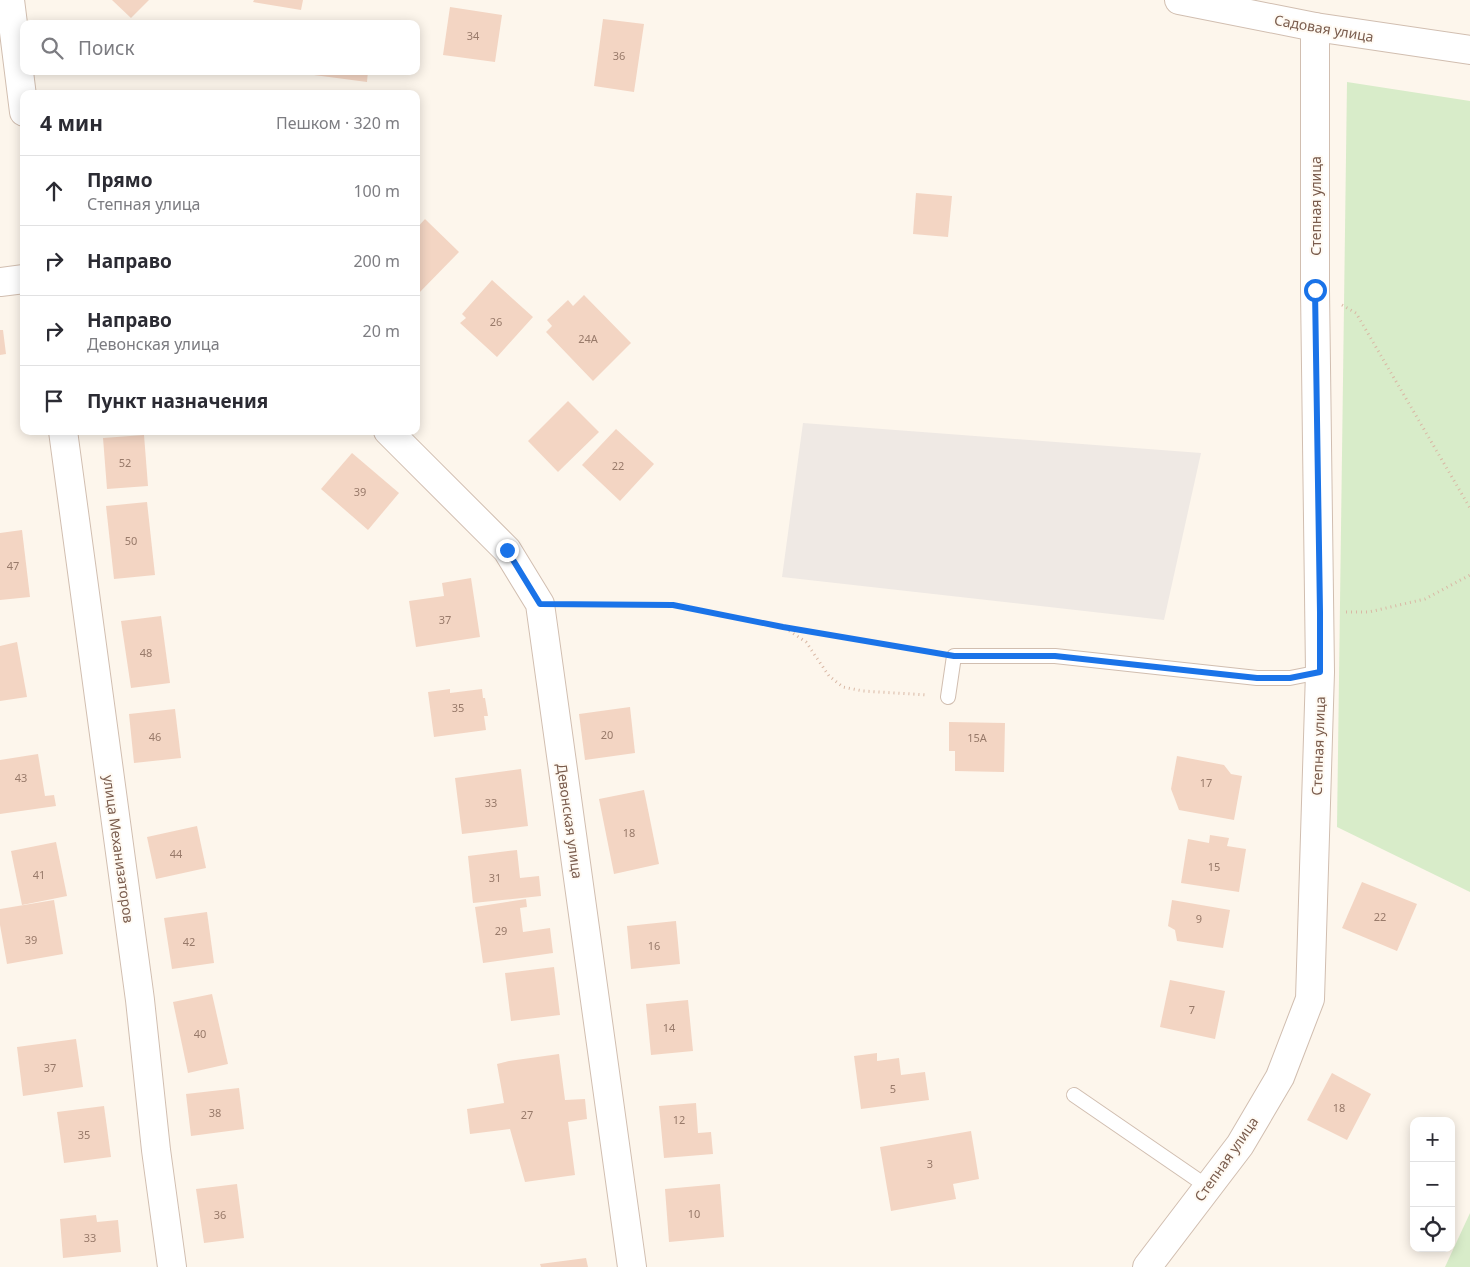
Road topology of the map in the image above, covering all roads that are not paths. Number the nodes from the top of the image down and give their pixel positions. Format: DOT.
graph roads {
  1 [pos="10,0"];
  2 [pos="1179,0"];
  3 [pos="1315,28"];
  4 [pos="1470,50"];
  5 [pos="20,72"];
  6 [pos="20,75"];
  7 [pos="23,75"];
  8 [pos="22,90"];
  9 [pos="40,90"];
  10 [pos="20,280"];
  11 [pos="0,282"];
  12 [pos="64,435"];
  13 [pos="392,435"];
  14 [pos="1320,672"];
  15 [pos="948,697"];
  16 [pos="1074,1095"];
  17 [pos="1208,1187"];
  18 [pos="172,1267"];
  19 [pos="632,1267"];
  20 [pos="1147,1267"];
  1 -- 5 [label="street"];
  2 -- 3 [label="street, Садовая улица"];
  3 -- 4 [label="street, Садовая улица"];
  3 -- 14 [label="street, Степная улица"];
  6 -- 8 [label="street"];
  7 -- 9 [label="street"];
  10 -- 11 [label="street"];
  12 -- 18 [label="street, улица Механизаторов"];
  13 -- 19 [label="street, Девонская улица"];
  14 -- 15 [label="lane"];
  14 -- 17 [label="street, Степная улица"];
  16 -- 17 [label="lane"];
  17 -- 20 [label="street, Степная улица"];
}
